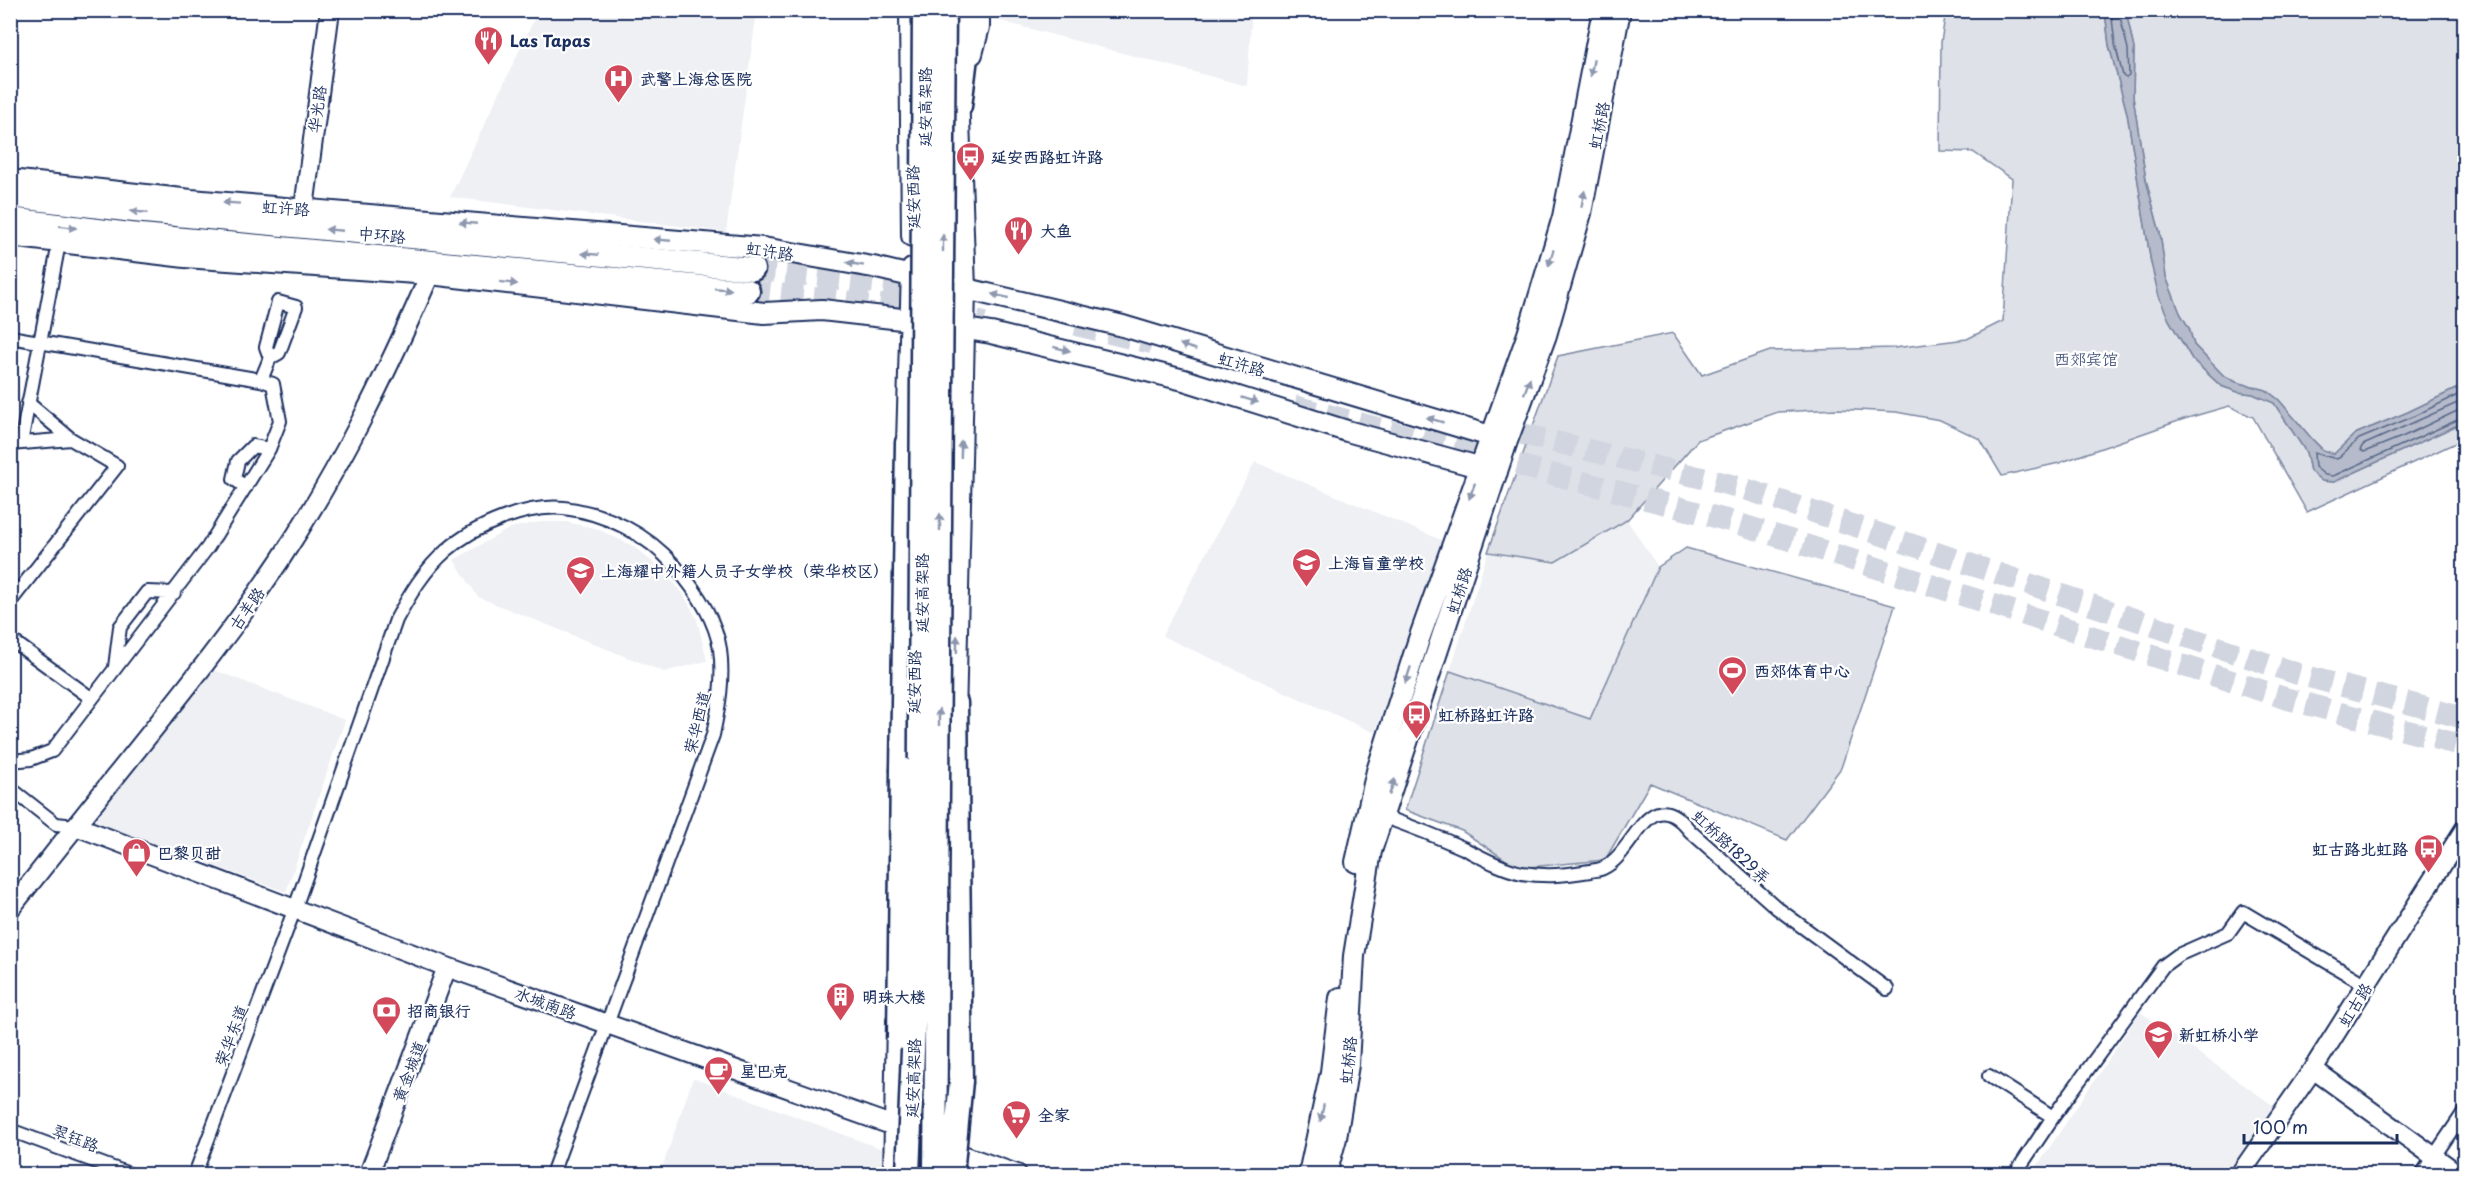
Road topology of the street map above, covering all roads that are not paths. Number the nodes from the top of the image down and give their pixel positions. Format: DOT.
graph roads {
  1 [pos="330,10"];
  2 [pos="910,10"];
  3 [pos="924,10"];
  4 [pos="944,10"];
  5 [pos="957,10"];
  6 [pos="966,10"];
  7 [pos="979,10"];
  8 [pos="1603,10"];
  9 [pos="1620,10"];
  10 [pos="960,106"];
  11 [pos="10,180"];
  12 [pos="10,196"];
  13 [pos="304,208"];
  14 [pos="10,219"];
  15 [pos="10,236"];
  16 [pos="58,243"];
  17 [pos="753,269"];
  18 [pos="430,274"];
  19 [pos="912,275"];
  20 [pos="965,289"];
  21 [pos="748,291"];
  22 [pos="910,320"];
  23 [pos="964,329"];
  24 [pos="10,337"];
  25 [pos="39,342"];
  26 [pos="270,358"];
  27 [pos="261,380"];
  28 [pos="28,403"];
  29 [pos="1499,438"];
  30 [pos="71,439"];
  31 [pos="907,443"];
  32 [pos="16,444"];
  33 [pos="269,449"];
  34 [pos="237,460"];
  35 [pos="255,470"];
  36 [pos="1489,470"];
  37 [pos="246,487"];
  38 [pos="174,593"];
  39 [pos="10,602"];
  40 [pos="129,615"];
  41 [pos="146,628"];
  42 [pos="10,639"];
  43 [pos="114,668"];
  44 [pos="91,698"];
  45 [pos="956,703"];
  46 [pos="11,761"];
  47 [pos="10,788"];
  48 [pos="1382,816"];
  49 [pos="76,826"];
  50 [pos="2464,830"];
  51 [pos="295,908"];
  52 [pos="10,909"];
  53 [pos="447,967"];
  54 [pos="2366,985"];
  55 [pos="1887,989"];
  56 [pos="608,1025"];
  57 [pos="2313,1069"];
  58 [pos="1989,1076"];
  59 [pos="2464,1112"];
  60 [pos="2053,1117"];
  61 [pos="894,1126"];
  62 [pos="10,1130"];
  63 [pos="912,1137"];
  64 [pos="2434,1157"];
  65 [pos="957,1164"];
  66 [pos="129,1174"];
  67 [pos="195,1174"];
  68 [pos="369,1174"];
  69 [pos="552,1174"];
  70 [pos="894,1174"];
  71 [pos="909,1174"];
  72 [pos="935,1174"];
  73 [pos="948,1174"];
  74 [pos="1017,1174"];
  75 [pos="1309,1174"];
  76 [pos="1326,1174"];
  77 [pos="2016,1174"];
  78 [pos="2240,1174"];
  79 [pos="2422,1174"];
  80 [pos="2458,1174"];
  1 -- 13 [label="street, 华光路"];
  2 -- 19 [label="main road, 延安西路"];
  3 -- 71 [label="highway, 延安高架路, bridge"];
  72 -- 4 [label="highway, 延安高架路, one-way, bridge"];
  5 -- 10 [label="main road"];
  6 -- 10 [label="highway"];
  7 -- 10 [label="main road"];
  8 -- 29 [label="main road, 虹桥路, one-way"];
  29 -- 9 [label="main road, 虹桥路, one-way"];
  10 -- 20 [label="main road"];
  13 -- 11 [label="main road, 虹许路, one-way"];
  17 -- 12 [label="highway, 中环路, one-way"];
  19 -- 13 [label="main road, 虹许路, one-way"];
  14 -- 21 [label="highway, 中环路, one-way"];
  15 -- 16 [label="main road, 虹许路"];
  16 -- 18 [label="main road, 虹许路"];
  16 -- 25 [label="street"];
  18 -- 22 [label="main road, 虹许路, one-way"];
  18 -- 49 [label="street, 古羊路"];
  19 -- 20 [label="main road, 虹许路"];
  19 -- 22 [label="main road, 延安西路"];
  20 -- 23 [label="main road"];
  29 -- 20 [label="main road, 虹许路, one-way"];
  22 -- 23 [label="main road, 虹许路"];
  22 -- 31 [label="main road, 延安西路"];
  23 -- 36 [label="main road, 虹许路, one-way"];
  45 -- 23 [label="main road, one-way"];
  24 -- 25 [label="street"];
  25 -- 27 [label="street"];
  25 -- 28 [label="street"];
  26 -- 27 [label="street"];
  27 -- 33 [label="street"];
  28 -- 30 [label="street"];
  28 -- 32 [label="street"];
  29 -- 36 [label="main road, 虹桥路"];
  30 -- 32 [label="street"];
  30 -- 39 [label="street"];
  31 -- 61 [label="main road"];
  31 -- 63 [label="main road, 延安西路"];
  31 -- 71 [label="highway, bridge"];
  33 -- 34 [label="street"];
  33 -- 35 [label="street"];
  34 -- 35 [label="street"];
  34 -- 37 [label="street"];
  35 -- 37 [label="street"];
  48 -- 36 [label="main road, 虹桥路, one-way"];
  36 -- 75 [label="main road, 虹桥路, one-way"];
  37 -- 38 [label="street"];
  38 -- 40 [label="street"];
  38 -- 41 [label="street"];
  40 -- 41 [label="street"];
  40 -- 43 [label="street"];
  41 -- 43 [label="street"];
  42 -- 44 [label="street"];
  43 -- 44 [label="street"];
  44 -- 46 [label="street"];
  45 -- 65 [label="highway, bridge"];
  45 -- 65 [label="main road"];
  47 -- 49 [label="street"];
  48 -- 55 [label="street, 虹桥路1829弄"];
  48 -- 76 [label="main road, 虹桥路"];
  49 -- 51 [label="street, 水城南路"];
  49 -- 52 [label="street, 古羊路"];
  50 -- 54 [label="street, 虹古路"];
  51 -- 53 [label="street, 水城南路"];
  51 -- 56 [label="street, 荣华西道"];
  51 -- 67 [label="street, 荣华东道"];
  53 -- 56 [label="street, 水城南路"];
  53 -- 68 [label="street, 黄金城道"];
  54 -- 57 [label="street, 虹古路"];
  54 -- 60 [label="street"];
  56 -- 61 [label="street, 水城南路"];
  56 -- 69 [label="street"];
  57 -- 64 [label="street"];
  57 -- 78 [label="street, 虹古路"];
  58 -- 60 [label="street"];
  59 -- 64 [label="street"];
  60 -- 77 [label="street"];
  61 -- 63 [label="street, 水城南路"];
  61 -- 70 [label="main road"];
  62 -- 66 [label="street, 翠钰路"];
  63 -- 65 [label="street, 水城南路"];
  63 -- 71 [label="main road, 延安西路"];
  64 -- 79 [label="street"];
  64 -- 80 [label="street"];
  65 -- 73 [label="main road"];
  65 -- 74 [label="street, 水城南路"];
}
